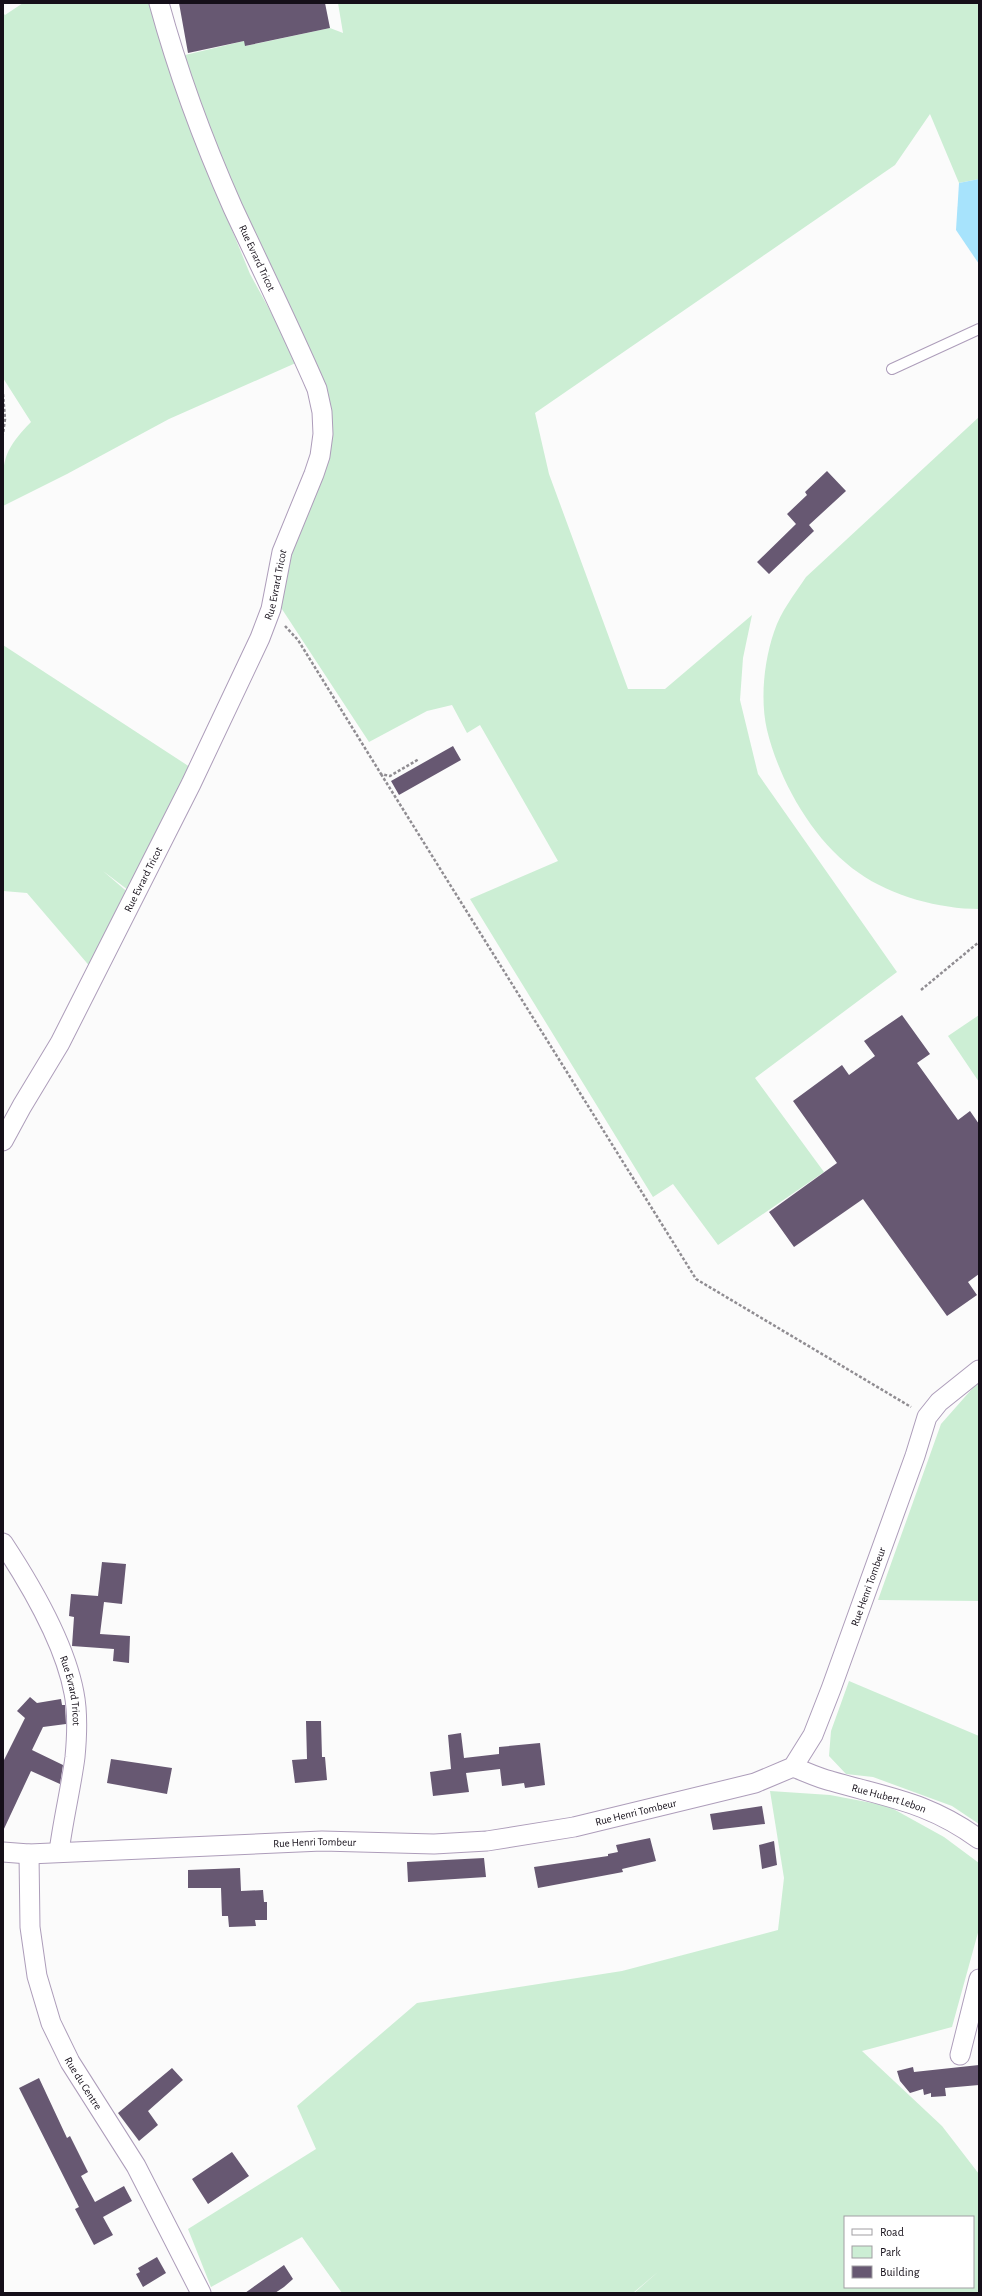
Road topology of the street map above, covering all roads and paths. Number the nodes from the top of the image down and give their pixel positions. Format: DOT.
graph roads {
  1 [pos="159,3"];
  2 [pos="979,329"];
  3 [pos="892,369"];
  4 [pos="3,394"];
  5 [pos="3,434"];
  6 [pos="271,609"];
  7 [pos="419,759"];
  8 [pos="381,774"];
  9 [pos="979,942"];
  10 [pos="921,990"];
  11 [pos="3,1141"];
  12 [pos="979,1370"];
  13 [pos="927,1417"];
  14 [pos="3,1543"];
  15 [pos="793,1767"];
  16 [pos="979,1839"];
  17 [pos="3,1852"];
  18 [pos="59,1852"];
  19 [pos="29,1854"];
  20 [pos="979,1979"];
  21 [pos="960,2055"];
  22 [pos="201,2293"];
  1 -- 6 [label="street, Rue Evrard Tricot"];
  2 -- 3 [label="lane"];
  4 -- 5 [label="path"];
  6 -- 8 [label="path"];
  6 -- 11 [label="street, Rue Evrard Tricot"];
  7 -- 8 [label="path"];
  8 -- 13 [label="path"];
  9 -- 10 [label="path"];
  12 -- 13 [label="street, Rue Henri Tombeur"];
  13 -- 15 [label="street, Rue Henri Tombeur"];
  14 -- 18 [label="street, Rue Evrard Tricot"];
  15 -- 16 [label="street, Rue Hubert Lebon"];
  15 -- 18 [label="street, Rue Henri Tombeur"];
  17 -- 19 [label="street, Rue Henri Tombeur"];
  18 -- 19 [label="street, Rue Henri Tombeur"];
  19 -- 22 [label="street, Rue du Centre"];
  20 -- 21 [label="street"];
}
